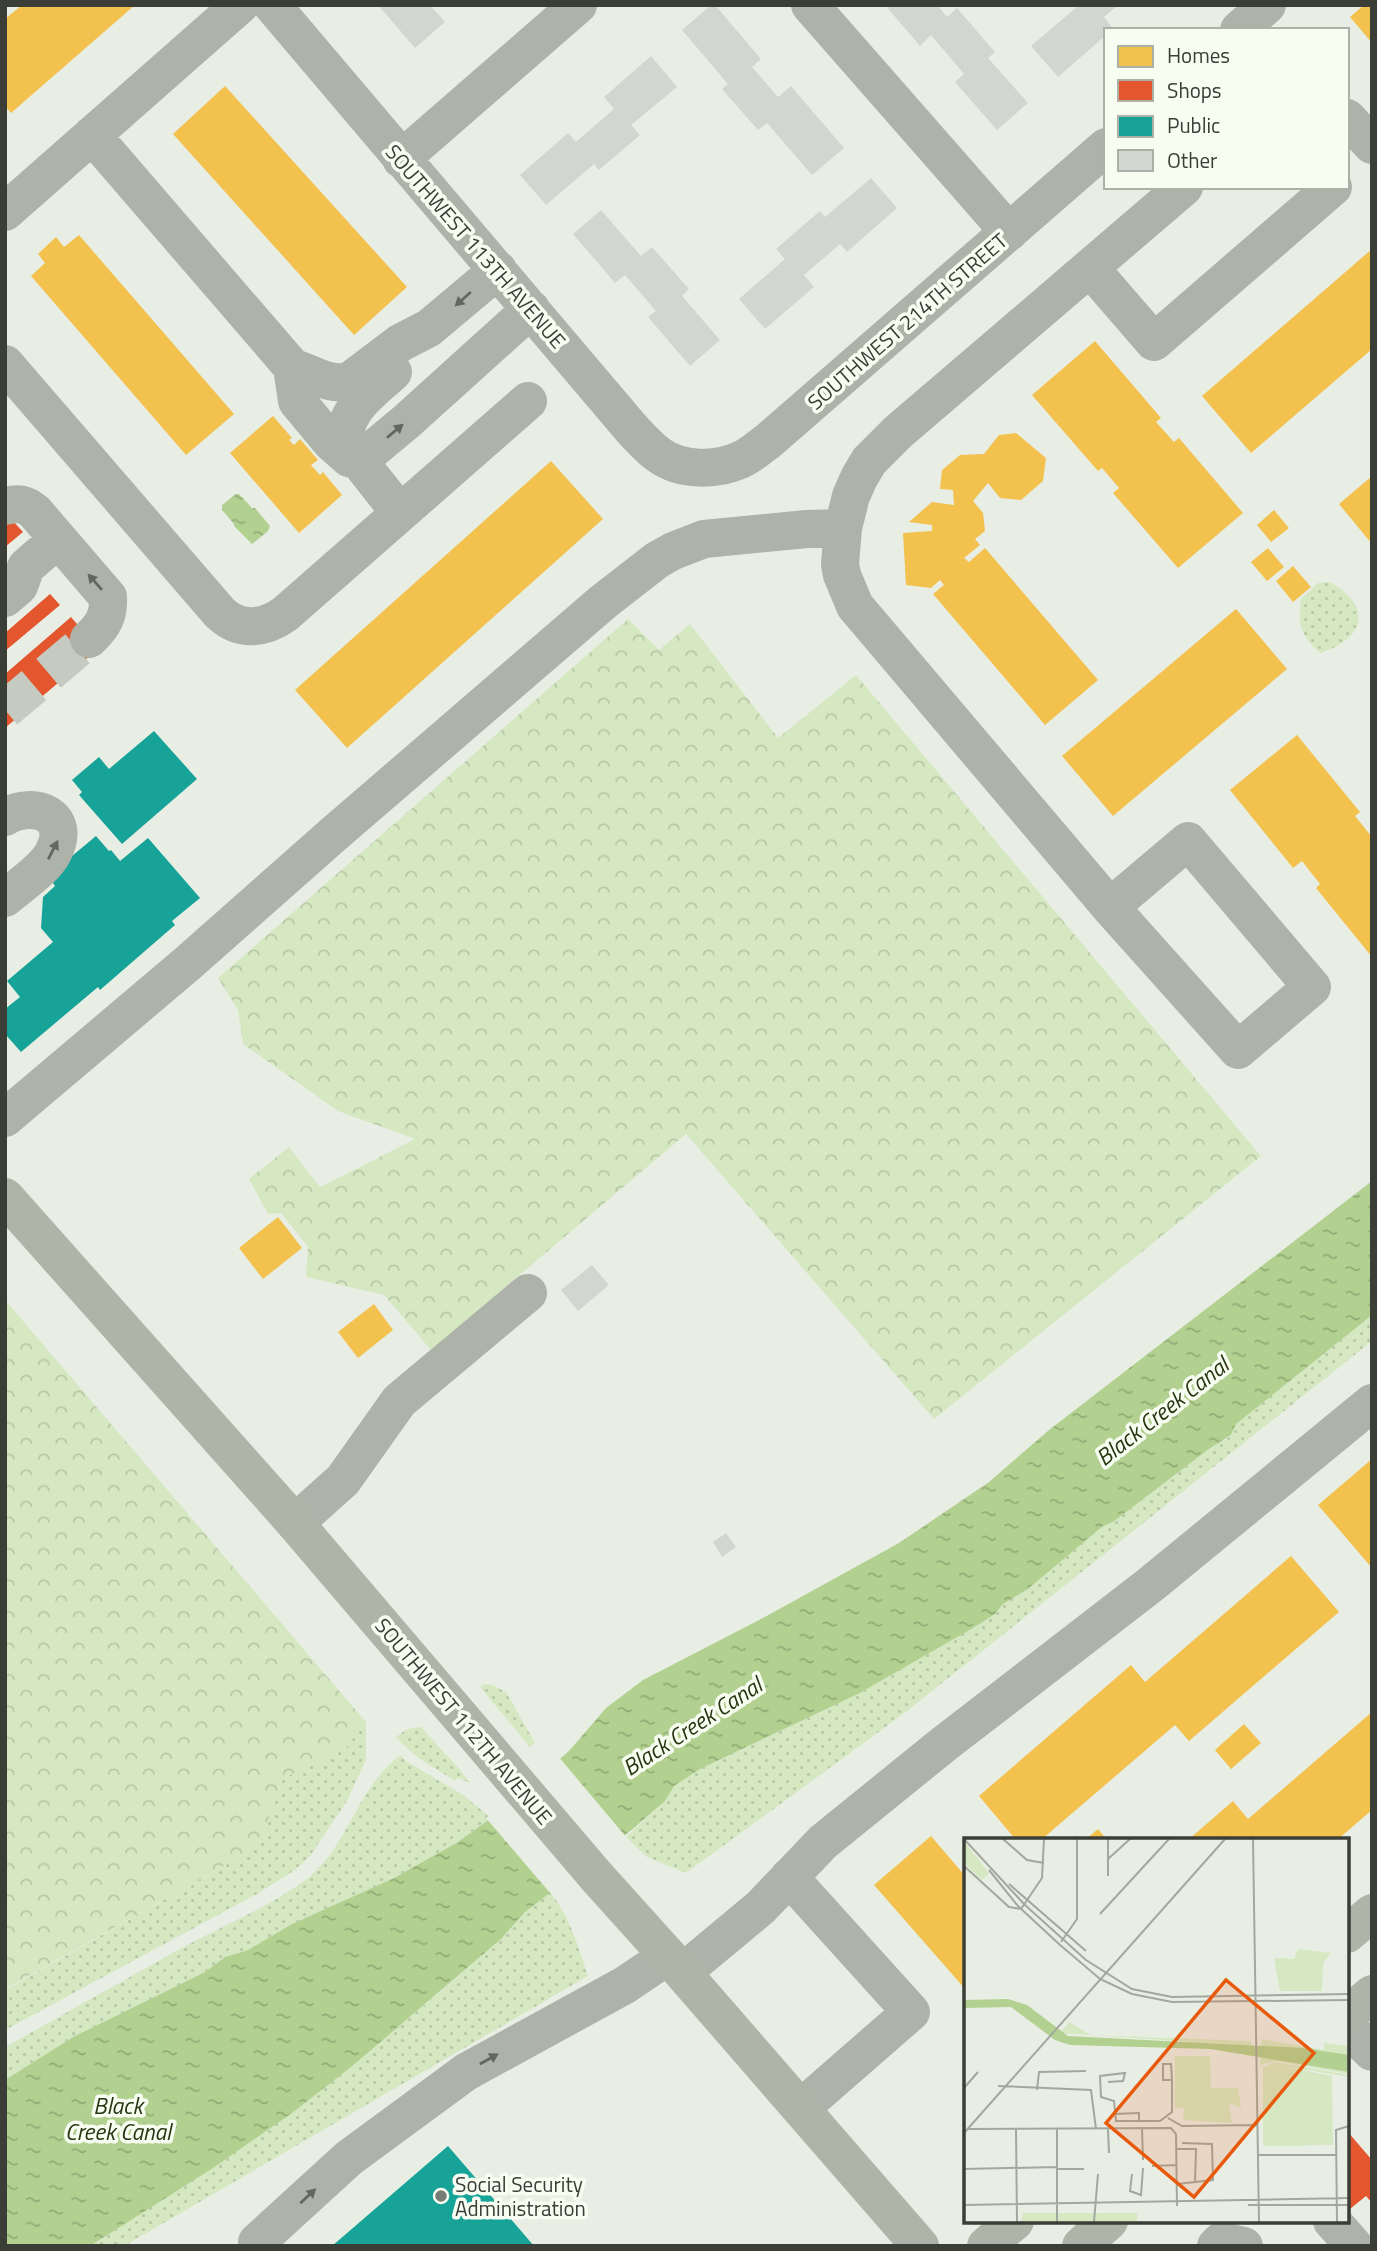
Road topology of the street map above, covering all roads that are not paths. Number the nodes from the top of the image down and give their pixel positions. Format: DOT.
graph roads {
  1 [pos="240,5"];
  2 [pos="272,5"];
  3 [pos="578,5"];
  4 [pos="810,5"];
  5 [pos="1267,5"];
  6 [pos="1241,28"];
  7 [pos="1349,120"];
  8 [pos="92,135"];
  9 [pos="1372,145"];
  10 [pos="1104,149"];
  11 [pos="1372,154"];
  12 [pos="401,159"];
  13 [pos="1349,173"];
  14 [pos="1182,189"];
  15 [pos="1331,189"];
  16 [pos="5,212"];
  17 [pos="1009,232"];
  18 [pos="1090,268"];
  19 [pos="498,270"];
  20 [pos="531,309"];
  21 [pos="429,328"];
  22 [pos="5,364"];
  23 [pos="292,367"];
  24 [pos="528,401"];
  25 [pos="350,456"];
  26 [pos="695,467"];
  27 [pos="5,506"];
  28 [pos="400,513"];
  29 [pos="843,528"];
  30 [pos="58,539"];
  31 [pos="5,598"];
  32 [pos="89,639"];
  33 [pos="5,817"];
  34 [pos="5,898"];
  35 [pos="1110,907"];
  36 [pos="5,1118"];
  37 [pos="5,1197"];
  38 [pos="528,1293"];
  39 [pos="1372,1403"];
  40 [pos="295,1523"];
  41 [pos="789,1877"];
  42 [pos="1372,1913"];
  43 [pos="1349,1932"];
  44 [pos="676,1964"];
  45 [pos="1372,1994"];
  46 [pos="1349,2013"];
  47 [pos="1349,2029"];
  48 [pos="1372,2052"];
  49 [pos="801,2108"];
  50 [pos="1013,2223"];
  51 [pos="1107,2223"];
  52 [pos="1334,2223"];
  53 [pos="256,2240"];
  54 [pos="920,2246"];
  55 [pos="986,2246"];
  56 [pos="1081,2246"];
  57 [pos="1354,2246"];
  1 -- 8 [label="street"];
  2 -- 12 [label="street, SOUTHWEST 113TH AVENUE"];
  3 -- 12 [label="street"];
  4 -- 17 [label="street"];
  5 -- 6 [label="street"];
  7 -- 9 [label="street"];
  8 -- 16 [label="street"];
  8 -- 23 [label="street"];
  10 -- 17 [label="street, SOUTHWEST 214TH STREET"];
  11 -- 13 [label="street"];
  12 -- 19 [label="street, SOUTHWEST 113TH AVENUE"];
  14 -- 18 [label="street"];
  15 -- 18 [label="street"];
  17 -- 26 [label="street, SOUTHWEST 214TH STREET"];
  18 -- 29 [label="street"];
  19 -- 20 [label="street, SOUTHWEST 113TH AVENUE"];
  19 -- 21 [label="street, one-way"];
  25 -- 20 [label="street, one-way"];
  20 -- 26 [label="street, SOUTHWEST 113TH AVENUE"];
  21 -- 23 [label="street"];
  21 -- 25 [label="street"];
  22 -- 28 [label="street"];
  23 -- 25 [label="street"];
  24 -- 28 [label="street"];
  25 -- 28 [label="street"];
  27 -- 30 [label="street"];
  29 -- 35 [label="street"];
  29 -- 36 [label="street"];
  30 -- 31 [label="street"];
  32 -- 30 [label="street, one-way"];
  34 -- 33 [label="street, one-way"];
  35 -- 35 [label="street"];
  37 -- 40 [label="main road, SOUTHWEST 112TH AVENUE"];
  38 -- 40 [label="street"];
  39 -- 41 [label="street"];
  40 -- 44 [label="main road, SOUTHWEST 112TH AVENUE"];
  41 -- 44 [label="street"];
  41 -- 49 [label="street"];
  42 -- 43 [label="main road"];
  44 -- 49 [label="main road, SOUTHWEST 112TH AVENUE"];
  53 -- 44 [label="street, one-way"];
  45 -- 46 [label="main road"];
  47 -- 48 [label="street"];
  49 -- 54 [label="main road, SOUTHWEST 112TH AVENUE"];
  50 -- 55 [label="main road"];
  51 -- 56 [label="main road"];
  52 -- 57 [label="street"];
}
